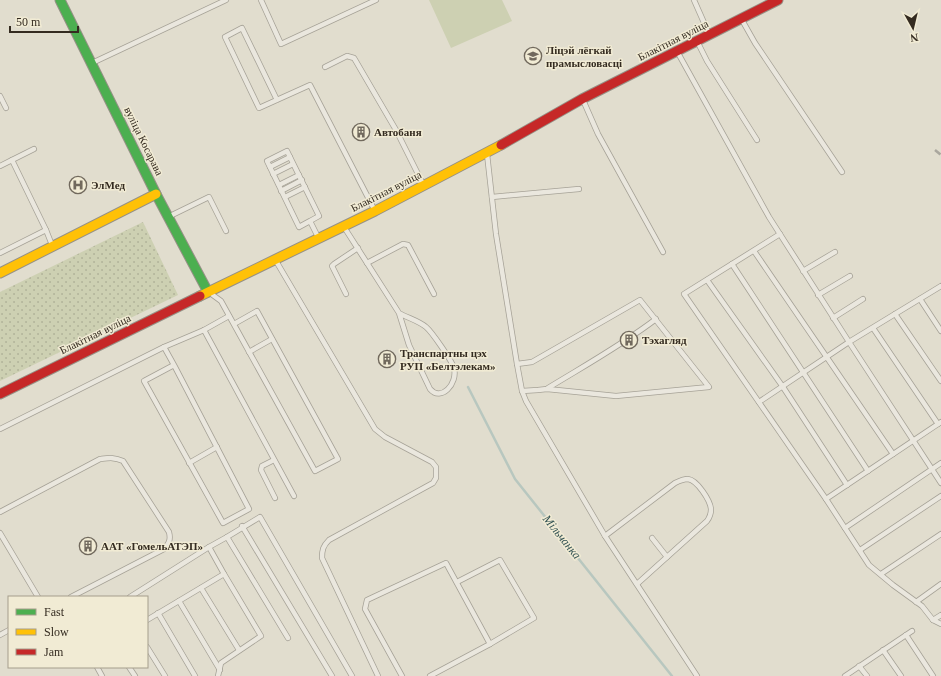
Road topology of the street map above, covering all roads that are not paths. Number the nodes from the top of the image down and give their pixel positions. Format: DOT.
graph roads {
  1 [pos="60,0"];
  2 [pos="226,0"];
  3 [pos="261,0"];
  4 [pos="376,0"];
  5 [pos="694,0"];
  6 [pos="778,0"];
  7 [pos="741,18"];
  8 [pos="710,35"];
  9 [pos="697,42"];
  10 [pos="677,52"];
  11 [pos="92,63"];
  12 [pos="324,67"];
  13 [pos="0,96"];
  14 [pos="582,99"];
  15 [pos="277,100"];
  16 [pos="6,108"];
  17 [pos="758,140"];
  18 [pos="34,149"];
  19 [pos="487,152"];
  20 [pos="12,160"];
  21 [pos="294,164"];
  22 [pos="0,166"];
  23 [pos="842,172"];
  24 [pos="273,174"];
  25 [pos="299,175"];
  26 [pos="302,180"];
  27 [pos="279,185"];
  28 [pos="424,185"];
  29 [pos="305,187"];
  30 [pos="579,189"];
  31 [pos="281,190"];
  32 [pos="156,194"];
  33 [pos="492,196"];
  34 [pos="285,197"];
  35 [pos="375,211"];
  36 [pos="168,217"];
  37 [pos="310,221"];
  38 [pos="343,226"];
  39 [pos="46,230"];
  40 [pos="226,231"];
  41 [pos="780,234"];
  42 [pos="318,238"];
  43 [pos="52,246"];
  44 [pos="358,248"];
  45 [pos="754,251"];
  46 [pos="663,252"];
  47 [pos="835,252"];
  48 [pos="0,253"];
  49 [pos="275,260"];
  50 [pos="367,263"];
  51 [pos="732,264"];
  52 [pos="803,271"];
  53 [pos="0,274"];
  54 [pos="850,276"];
  55 [pos="707,280"];
  56 [pos="941,286"];
  57 [pos="208,292"];
  58 [pos="346,294"];
  59 [pos="434,294"];
  60 [pos="818,295"];
  61 [pos="863,299"];
  62 [pos="920,299"];
  63 [pos="399,313"];
  64 [pos="895,314"];
  65 [pos="229,316"];
  66 [pos="833,318"];
  67 [pos="656,319"];
  68 [pos="234,324"];
  69 [pos="872,328"];
  70 [pos="204,330"];
  71 [pos="941,332"];
  72 [pos="272,339"];
  73 [pos="848,342"];
  74 [pos="164,347"];
  75 [pos="249,352"];
  76 [pos="827,357"];
  77 [pos="517,364"];
  78 [pos="174,365"];
  79 [pos="804,373"];
  80 [pos="941,381"];
  81 [pos="783,387"];
  82 [pos="547,389"];
  83 [pos="522,391"];
  84 [pos="0,394"];
  85 [pos="759,402"];
  86 [pos="940,423"];
  87 [pos="0,429"];
  88 [pos="914,441"];
  89 [pos="217,448"];
  90 [pos="893,454"];
  91 [pos="274,460"];
  92 [pos="189,463"];
  93 [pos="941,463"];
  94 [pos="932,469"];
  95 [pos="868,471"];
  96 [pos="941,483"];
  97 [pos="847,485"];
  98 [pos="294,496"];
  99 [pos="941,496"];
  100 [pos="275,498"];
  101 [pos="826,499"];
  102 [pos="0,512"];
  103 [pos="242,526"];
  104 [pos="845,528"];
  105 [pos="0,533"];
  106 [pos="941,534"];
  107 [pos="605,536"];
  108 [pos="226,537"];
  109 [pos="652,538"];
  110 [pos="209,547"];
  111 [pos="860,550"];
  112 [pos="667,557"];
  113 [pos="224,574"];
  114 [pos="881,574"];
  115 [pos="457,582"];
  116 [pos="637,584"];
  117 [pos="941,584"];
  118 [pos="201,588"];
  119 [pos="37,596"];
  120 [pos="73,596"];
  121 [pos="132,596"];
  122 [pos="179,601"];
  123 [pos="916,602"];
  124 [pos="158,613"];
  125 [pos="941,615"];
  126 [pos="148,619"];
  127 [pos="933,620"];
  128 [pos="941,624"];
  129 [pos="912,631"];
  130 [pos="906,635"];
  131 [pos="288,638"];
  132 [pos="490,644"];
  133 [pos="148,649"];
  134 [pos="239,650"];
  135 [pos="883,650"];
  136 [pos="860,666"];
  137 [pos="220,671"];
  138 [pos="165,676"];
  139 [pos="195,676"];
  140 [pos="218,676"];
  141 [pos="332,676"];
  142 [pos="352,676"];
  143 [pos="378,676"];
  144 [pos="402,676"];
  145 [pos="430,676"];
  146 [pos="697,676"];
  147 [pos="844,676"];
  148 [pos="867,676"];
  149 [pos="901,676"];
  150 [pos="934,676"];
  1 -- 11 [label="street, вуліца Косарава"];
  2 -- 11 [label="lane"];
  3 -- 4 [label="lane"];
  5 -- 8 [label="lane"];
  6 -- 7 [label="street, Блакітная вуліца"];
  7 -- 8 [label="street, Блакітная вуліца"];
  7 -- 23 [label="lane"];
  8 -- 9 [label="street, Блакітная вуліца"];
  9 -- 10 [label="street, Блакітная вуліца"];
  9 -- 17 [label="lane"];
  10 -- 14 [label="street, Блакітная вуліца"];
  10 -- 41 [label="lane"];
  11 -- 32 [label="street, вуліца Косарава"];
  12 -- 28 [label="lane"];
  13 -- 16 [label="lane"];
  14 -- 19 [label="street, Блакітная вуліца"];
  14 -- 46 [label="lane"];
  15 -- 15 [label="lane"];
  15 -- 35 [label="lane"];
  18 -- 20 [label="lane"];
  19 -- 28 [label="street, Блакітная вуліца"];
  19 -- 33 [label="lane"];
  20 -- 22 [label="lane"];
  20 -- 39 [label="lane"];
  21 -- 24 [label="lane"];
  21 -- 24 [label="lane"];
  21 -- 25 [label="lane"];
  24 -- 27 [label="lane"];
  25 -- 26 [label="lane"];
  25 -- 27 [label="lane"];
  26 -- 29 [label="lane"];
  26 -- 31 [label="lane"];
  27 -- 31 [label="lane"];
  28 -- 35 [label="street, Блакітная вуліца"];
  29 -- 34 [label="lane"];
  29 -- 37 [label="lane"];
  30 -- 33 [label="lane"];
  31 -- 34 [label="lane"];
  32 -- 36 [label="street, вуліца Косарава"];
  32 -- 43 [label="street"];
  33 -- 77 [label="lane"];
  34 -- 37 [label="lane"];
  35 -- 38 [label="street, Блакітная вуліца"];
  36 -- 40 [label="lane"];
  36 -- 57 [label="street, вуліца Косарава"];
  37 -- 42 [label="lane"];
  38 -- 42 [label="street, Блакітная вуліца"];
  38 -- 44 [label="lane"];
  39 -- 43 [label="lane"];
  39 -- 48 [label="lane"];
  41 -- 45 [label="lane"];
  41 -- 52 [label="lane"];
  42 -- 49 [label="street, Блакітная вуліца"];
  43 -- 53 [label="street"];
  44 -- 50 [label="lane"];
  44 -- 58 [label="lane"];
  45 -- 51 [label="lane"];
  45 -- 76 [label="lane"];
  47 -- 52 [label="lane"];
  49 -- 57 [label="street, Блакітная вуліца"];
  49 -- 143 [label="lane"];
  50 -- 59 [label="lane"];
  50 -- 63 [label="lane"];
  51 -- 55 [label="lane"];
  51 -- 79 [label="lane"];
  52 -- 60 [label="lane"];
  54 -- 60 [label="lane"];
  55 -- 81 [label="lane"];
  55 -- 85 [label="lane"];
  56 -- 62 [label="lane"];
  57 -- 65 [label="lane"];
  57 -- 84 [label="street, Блакітная вуліца"];
  60 -- 66 [label="lane"];
  61 -- 66 [label="lane"];
  62 -- 64 [label="lane"];
  62 -- 71 [label="lane"];
  63 -- 63 [label="lane"];
  64 -- 69 [label="lane"];
  64 -- 80 [label="lane"];
  65 -- 68 [label="lane"];
  65 -- 70 [label="lane"];
  66 -- 73 [label="lane"];
  67 -- 77 [label="lane"];
  67 -- 82 [label="lane"];
  67 -- 82 [label="lane"];
  68 -- 72 [label="lane"];
  68 -- 75 [label="lane"];
  69 -- 73 [label="lane"];
  69 -- 86 [label="lane"];
  70 -- 74 [label="lane"];
  70 -- 91 [label="lane"];
  72 -- 75 [label="lane"];
  72 -- 75 [label="lane"];
  73 -- 76 [label="lane"];
  73 -- 88 [label="lane"];
  74 -- 78 [label="lane"];
  74 -- 87 [label="lane"];
  76 -- 79 [label="lane"];
  76 -- 90 [label="lane"];
  77 -- 83 [label="lane"];
  78 -- 89 [label="lane"];
  78 -- 92 [label="lane"];
  79 -- 81 [label="lane"];
  79 -- 95 [label="lane"];
  81 -- 85 [label="lane"];
  81 -- 97 [label="lane"];
  82 -- 83 [label="lane"];
  83 -- 107 [label="lane"];
  85 -- 101 [label="lane"];
  86 -- 88 [label="lane"];
  88 -- 90 [label="lane"];
  88 -- 94 [label="lane"];
  89 -- 92 [label="lane"];
  89 -- 92 [label="lane"];
  90 -- 95 [label="lane"];
  91 -- 98 [label="lane"];
  91 -- 100 [label="lane"];
  93 -- 94 [label="lane"];
  94 -- 96 [label="lane"];
  94 -- 104 [label="lane"];
  95 -- 97 [label="lane"];
  97 -- 101 [label="lane"];
  99 -- 111 [label="lane"];
  101 -- 104 [label="lane"];
  102 -- 120 [label="lane"];
  103 -- 108 [label="lane"];
  103 -- 141 [label="lane"];
  103 -- 142 [label="lane"];
  104 -- 111 [label="lane"];
  105 -- 119 [label="lane"];
  106 -- 114 [label="lane"];
  107 -- 112 [label="lane"];
  107 -- 116 [label="lane"];
  108 -- 110 [label="lane"];
  108 -- 131 [label="lane"];
  109 -- 112 [label="lane"];
  110 -- 113 [label="lane"];
  110 -- 121 [label="lane"];
  111 -- 114 [label="lane"];
  112 -- 116 [label="lane"];
  113 -- 118 [label="lane"];
  113 -- 134 [label="lane"];
  114 -- 123 [label="lane"];
  115 -- 132 [label="lane"];
  115 -- 132 [label="lane"];
  115 -- 144 [label="lane"];
  116 -- 146 [label="lane"];
  117 -- 123 [label="lane"];
  118 -- 122 [label="lane"];
  118 -- 134 [label="lane"];
  122 -- 124 [label="lane"];
  122 -- 137 [label="lane"];
  123 -- 127 [label="lane"];
  124 -- 126 [label="lane"];
  124 -- 139 [label="lane"];
  125 -- 127 [label="lane"];
  127 -- 128 [label="lane"];
  129 -- 130 [label="lane"];
  130 -- 135 [label="lane"];
  130 -- 150 [label="lane"];
  132 -- 145 [label="lane"];
  133 -- 138 [label="lane"];
  134 -- 137 [label="lane"];
  135 -- 136 [label="lane"];
  135 -- 149 [label="lane"];
  136 -- 147 [label="lane"];
  136 -- 148 [label="lane"];
  137 -- 140 [label="lane"];
}
